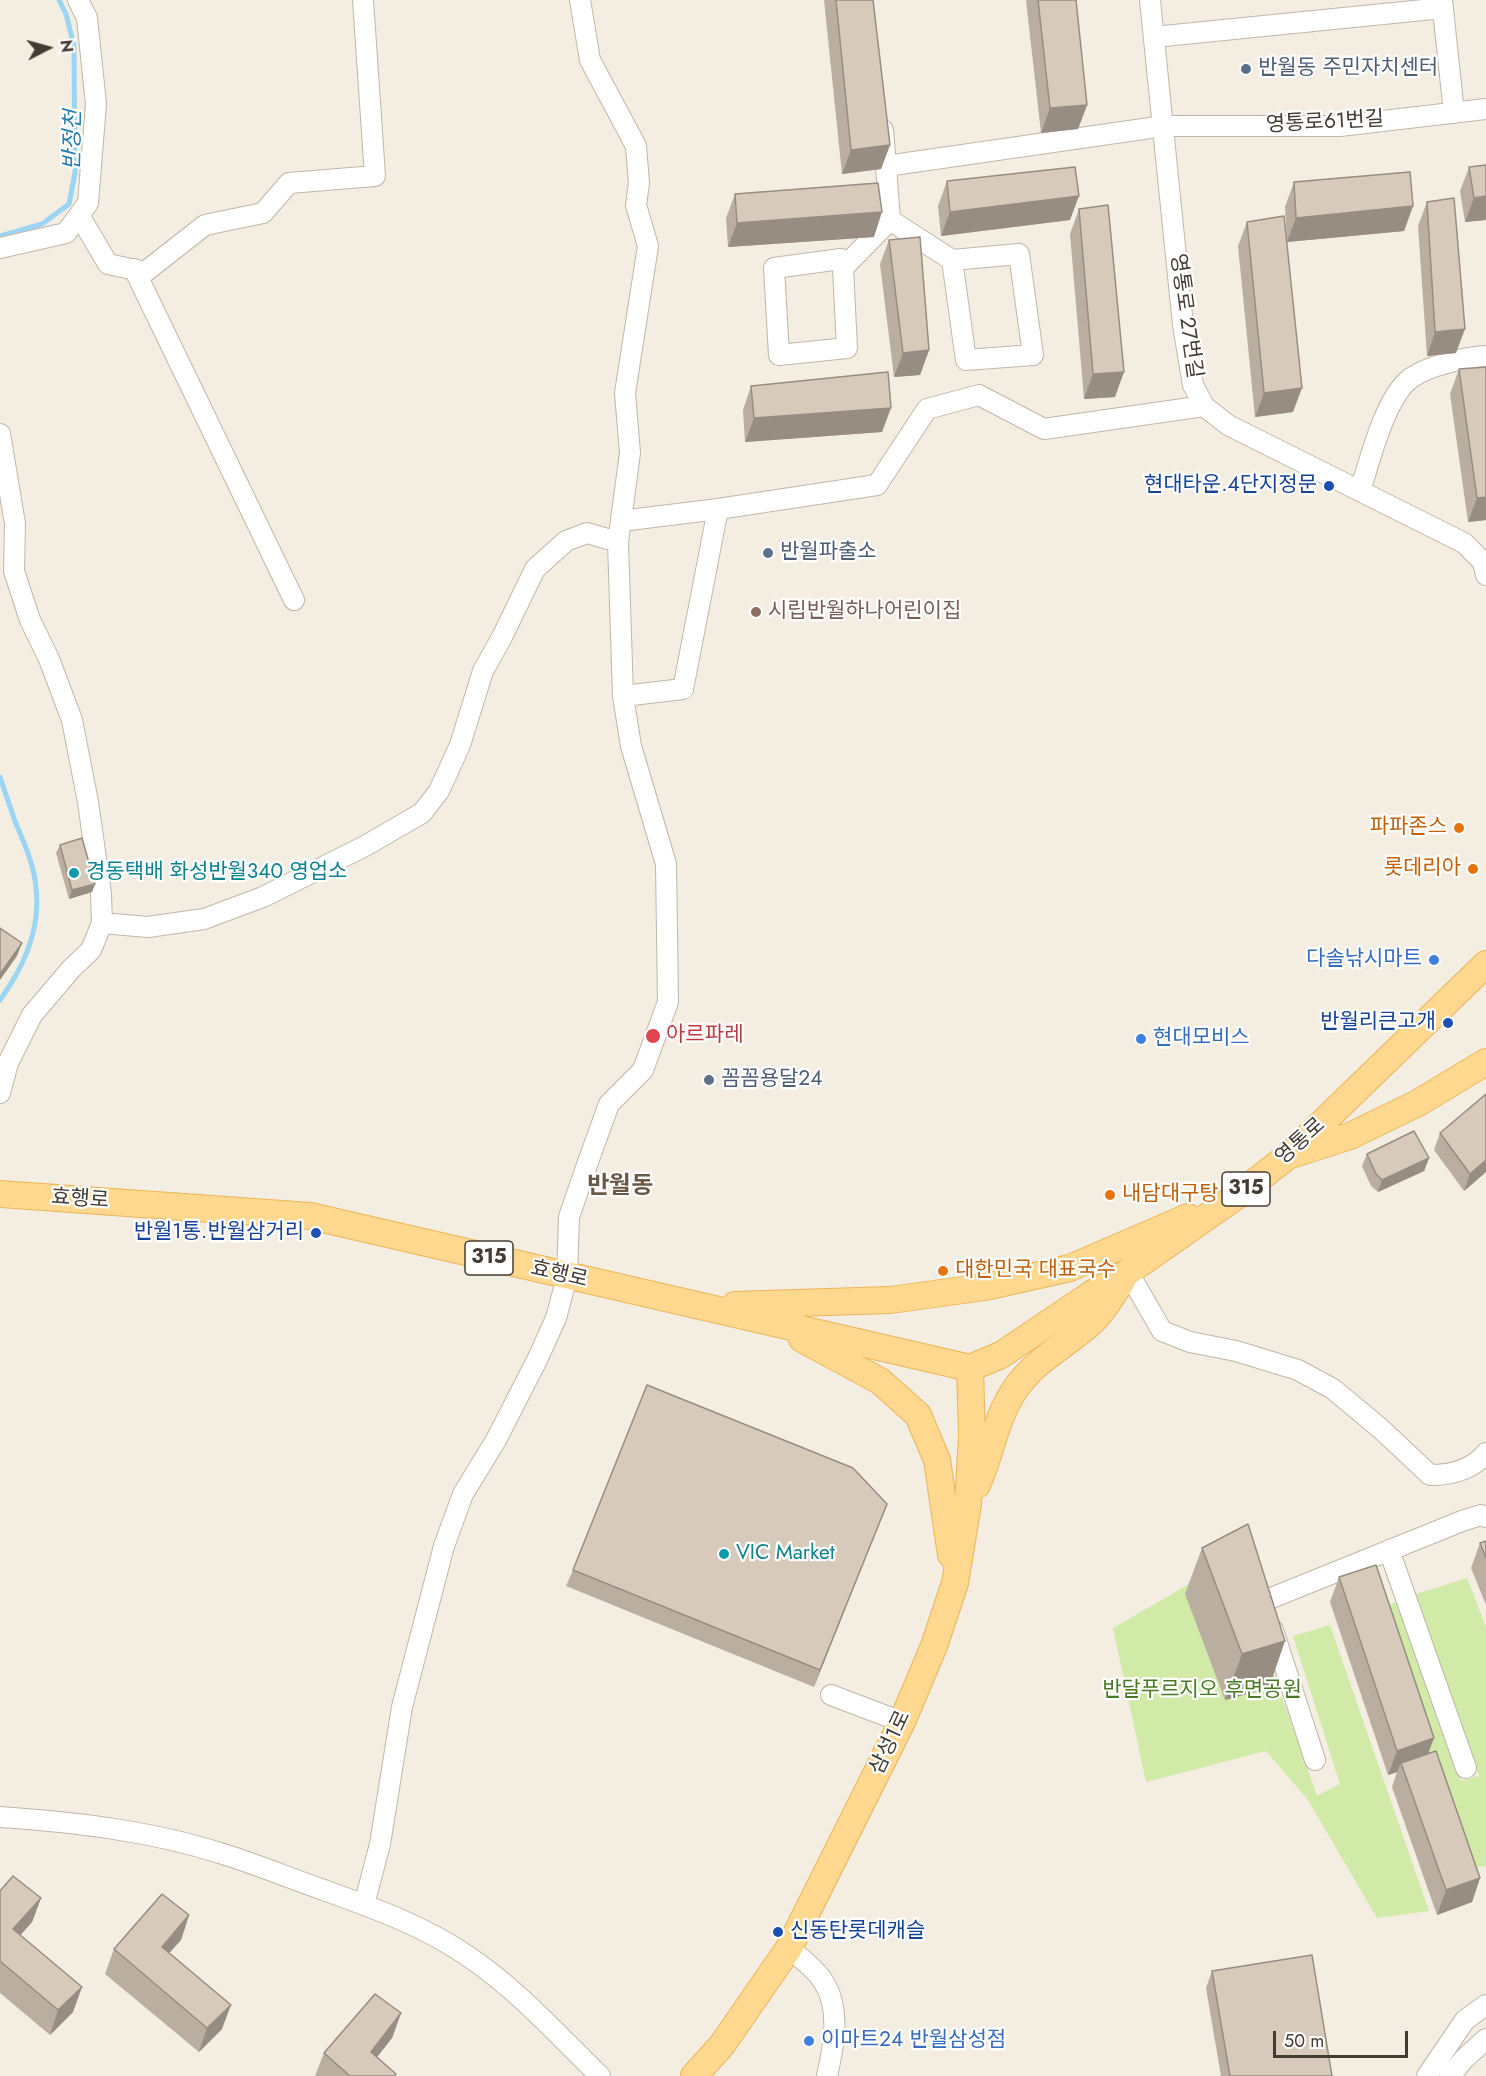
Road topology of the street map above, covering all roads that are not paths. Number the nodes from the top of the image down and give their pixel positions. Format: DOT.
graph roads {
  1 [pos="78,0"];
  2 [pos="363,0"];
  3 [pos="580,0"];
  4 [pos="1150,0"];
  5 [pos="1442,4"];
  6 [pos="1154,37"];
  7 [pos="881,106"];
  8 [pos="1486,109"];
  9 [pos="1454,112"];
  10 [pos="1164,126"];
  11 [pos="886,166"];
  12 [pos="79,215"];
  13 [pos="890,220"];
  14 [pos="0,248"];
  15 [pos="952,260"];
  16 [pos="843,268"];
  17 [pos="134,269"];
  18 [pos="1486,356"];
  19 [pos="1204,406"];
  20 [pos="0,434"];
  21 [pos="1360,491"];
  22 [pos="718,509"];
  23 [pos="621,521"];
  24 [pos="618,542"];
  25 [pos="1485,561"];
  26 [pos="294,600"];
  27 [pos="623,696"];
  28 [pos="102,923"];
  29 [pos="1486,964"];
  30 [pos="1486,1062"];
  31 [pos="0,1093"];
  32 [pos="1288,1156"];
  33 [pos="0,1194"];
  34 [pos="1238,1195"];
  35 [pos="1128,1272"];
  36 [pos="567,1277"];
  37 [pos="695,1306"];
  38 [pos="773,1323"];
  39 [pos="970,1368"];
  40 [pos="1486,1453"];
  41 [pos="968,1504"];
  42 [pos="1486,1517"];
  43 [pos="1389,1550"];
  44 [pos="1257,1581"];
  45 [pos="954,1583"];
  46 [pos="1264,1601"];
  47 [pos="831,1695"];
  48 [pos="902,1722"];
  49 [pos="1315,1760"];
  50 [pos="1466,1768"];
  51 [pos="0,1817"];
  52 [pos="364,1905"];
  53 [pos="789,1948"];
  54 [pos="1486,2005"];
  55 [pos="1486,2040"];
  56 [pos="600,2076"];
  57 [pos="693,2076"];
  58 [pos="827,2076"];
  59 [pos="1427,2076"];
  60 [pos="1450,2076"];
  1 -- 12 [label="street"];
  2 -- 17 [label="street"];
  3 -- 23 [label="street"];
  4 -- 6 [label="street, 영통로 27번길"];
  5 -- 6 [label="street"];
  5 -- 9 [label="street"];
  6 -- 10 [label="street, 영통로 27번길"];
  7 -- 11 [label="street"];
  8 -- 9 [label="street, 영통로61번길"];
  9 -- 10 [label="street, 영통로61번길"];
  10 -- 11 [label="street, 영통로61번길"];
  10 -- 19 [label="street, 영통로 27번길"];
  11 -- 13 [label="street"];
  12 -- 14 [label="street"];
  12 -- 17 [label="street"];
  13 -- 15 [label="street"];
  13 -- 16 [label="street"];
  15 -- 15 [label="street"];
  16 -- 16 [label="street"];
  17 -- 26 [label="street"];
  18 -- 21 [label="street"];
  19 -- 21 [label="street, 영통로 27번길"];
  19 -- 22 [label="street"];
  20 -- 28 [label="street"];
  21 -- 25 [label="street, 영통로 27번길"];
  22 -- 23 [label="street"];
  22 -- 27 [label="street"];
  23 -- 24 [label="street"];
  24 -- 27 [label="street"];
  24 -- 28 [label="street"];
  27 -- 36 [label="street"];
  28 -- 31 [label="street"];
  29 -- 32 [label="main road, 영통로 / 315"];
  30 -- 32 [label="main road"];
  32 -- 34 [label="main road, 영통로 / 315"];
  33 -- 36 [label="main road, 효행로 / 315"];
  34 -- 35 [label="main road, 영통로 / 315"];
  34 -- 37 [label="main road, 315"];
  35 -- 39 [label="main road, 영통로 / 315"];
  35 -- 40 [label="street"];
  35 -- 41 [label="main road"];
  36 -- 37 [label="main road, 효행로 / 315"];
  36 -- 52 [label="street"];
  37 -- 38 [label="main road, 효행로 / 315"];
  38 -- 39 [label="main road, 효행로 / 315"];
  38 -- 45 [label="main road"];
  39 -- 41 [label="main road, 삼성1로"];
  41 -- 45 [label="main road, 삼성1로"];
  42 -- 43 [label="street"];
  43 -- 46 [label="street"];
  43 -- 50 [label="street"];
  44 -- 46 [label="street"];
  45 -- 48 [label="main road, 삼성1로"];
  46 -- 49 [label="street"];
  47 -- 48 [label="street"];
  48 -- 53 [label="main road, 삼성1로"];
  51 -- 52 [label="street"];
  52 -- 56 [label="street"];
  53 -- 57 [label="main road, 삼성1로"];
  53 -- 58 [label="street"];
  54 -- 59 [label="street"];
  55 -- 60 [label="street"];
}
